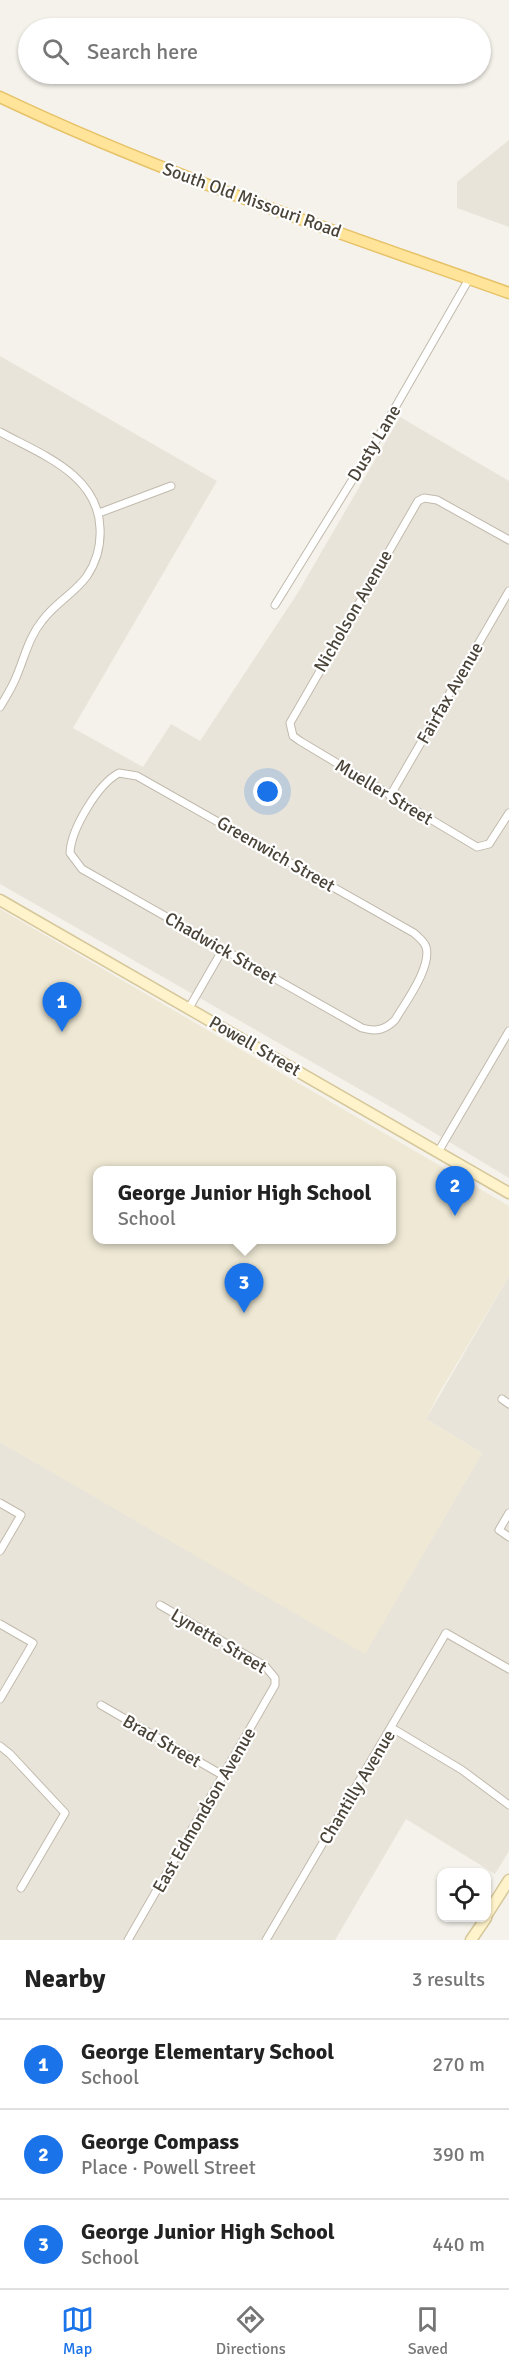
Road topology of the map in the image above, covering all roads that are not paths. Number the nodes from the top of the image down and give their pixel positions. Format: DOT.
graph roads {
  1 [pos="0,97"];
  2 [pos="469,279"];
  3 [pos="509,293"];
  4 [pos="0,432"];
  5 [pos="171,486"];
  6 [pos="99,513"];
  7 [pos="509,540"];
  8 [pos="509,591"];
  9 [pos="275,605"];
  10 [pos="0,707"];
  11 [pos="290,730"];
  12 [pos="118,773"];
  13 [pos="390,796"];
  14 [pos="509,813"];
  15 [pos="0,900"];
  16 [pos="223,949"];
  17 [pos="189,1008"];
  18 [pos="380,1030"];
  19 [pos="509,1031"];
  20 [pos="438,1152"];
  21 [pos="509,1193"];
  22 [pos="502,1399"];
  23 [pos="509,1404"];
  24 [pos="0,1503"];
  25 [pos="509,1513"];
  26 [pos="509,1537"];
  27 [pos="0,1551"];
  28 [pos="160,1605"];
  29 [pos="0,1624"];
  30 [pos="509,1669"];
  31 [pos="275,1678"];
  32 [pos="0,1699"];
  33 [pos="101,1705"];
  34 [pos="392,1728"];
  35 [pos="0,1746"];
  36 [pos="224,1776"];
  37 [pos="509,1805"];
  38 [pos="509,1880"];
  39 [pos="21,1888"];
  40 [pos="491,1909"];
  41 [pos="483,1922"];
  42 [pos="129,1940"];
  43 [pos="266,1940"];
  44 [pos="471,1940"];
  1 -- 2 [label="main road, South Old Missouri Road"];
  2 -- 3 [label="main road, South Old Missouri Road"];
  2 -- 9 [label="street, Dusty Lane"];
  4 -- 6 [label="street"];
  5 -- 6 [label="street"];
  6 -- 10 [label="street"];
  7 -- 11 [label="street, Nicholson Avenue"];
  8 -- 13 [label="street, Fairfax Avenue"];
  11 -- 13 [label="street, Mueller Street"];
  12 -- 16 [label="street, Chadwick Street"];
  12 -- 18 [label="street, Greenwich Street"];
  13 -- 14 [label="street, Mueller Street"];
  15 -- 17 [label="street, Powell Street"];
  16 -- 17 [label="street"];
  16 -- 18 [label="street, Chadwick Street"];
  17 -- 20 [label="street, Powell Street"];
  19 -- 20 [label="street"];
  20 -- 21 [label="street, Powell Street"];
  22 -- 23 [label="street"];
  24 -- 27 [label="street"];
  25 -- 26 [label="street"];
  28 -- 31 [label="street, Lynette Street"];
  29 -- 32 [label="street"];
  30 -- 34 [label="street, Chantilly Avenue"];
  31 -- 36 [label="street, East Edmondson Avenue"];
  33 -- 36 [label="street, Brad Street"];
  34 -- 37 [label="street"];
  34 -- 43 [label="street, Chantilly Avenue"];
  35 -- 39 [label="street"];
  36 -- 42 [label="street, East Edmondson Avenue"];
  38 -- 40 [label="street"];
  41 -- 44 [label="street"];
}
